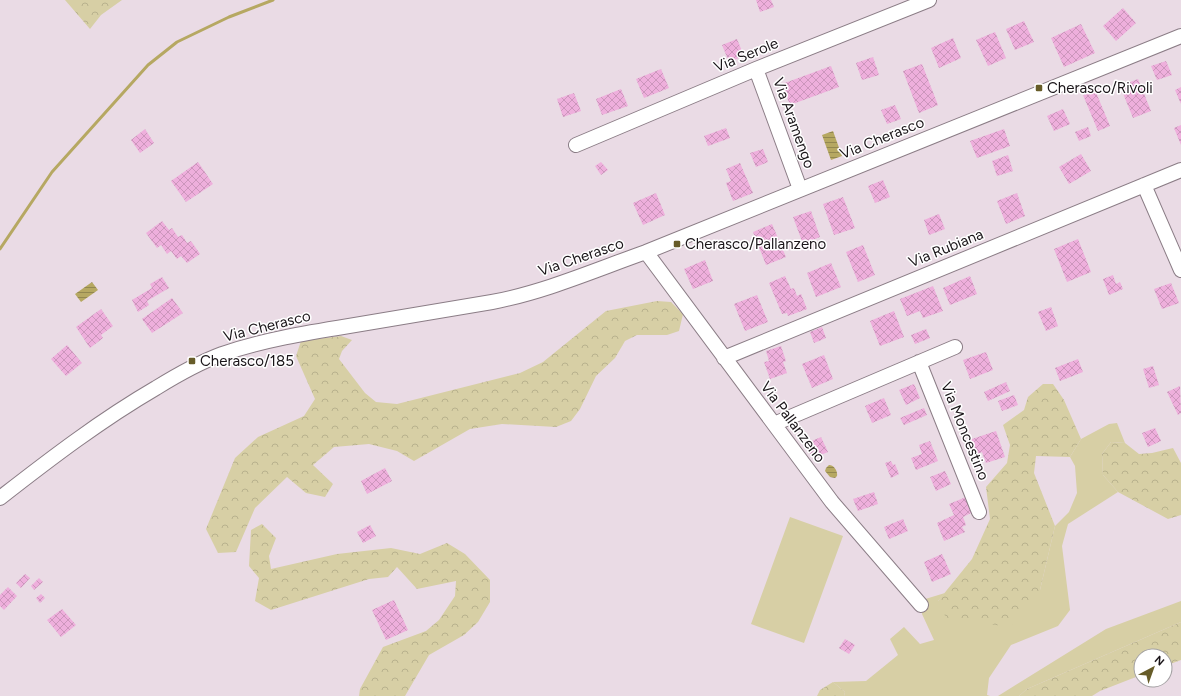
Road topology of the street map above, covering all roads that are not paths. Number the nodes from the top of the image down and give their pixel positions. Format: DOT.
graph roads {
  1 [pos="929,0"];
  2 [pos="1179,39"];
  3 [pos="756,69"];
  4 [pos="576,145"];
  5 [pos="1181,170"];
  6 [pos="1144,185"];
  7 [pos="800,189"];
  8 [pos="646,252"];
  9 [pos="1181,270"];
  10 [pos="955,347"];
  11 [pos="724,358"];
  12 [pos="919,362"];
  13 [pos="774,424"];
  14 [pos="0,498"];
  15 [pos="979,512"];
  16 [pos="921,605"];
  1 -- 3 [label="street, Via Serole"];
  2 -- 7 [label="street, Via Cherasco"];
  3 -- 4 [label="street, Via Serole"];
  3 -- 7 [label="street, Via Aramengo"];
  5 -- 6 [label="street, Via Rubiana"];
  6 -- 9 [label="street"];
  6 -- 11 [label="street, Via Rubiana"];
  7 -- 8 [label="street, Via Cherasco"];
  8 -- 11 [label="street, Via Pallanzeno"];
  8 -- 14 [label="street, Via Cherasco"];
  10 -- 12 [label="street"];
  11 -- 13 [label="street, Via Pallanzeno"];
  12 -- 13 [label="street"];
  12 -- 15 [label="street, Via Moncestino"];
  13 -- 16 [label="street, Via Pallanzeno"];
}
